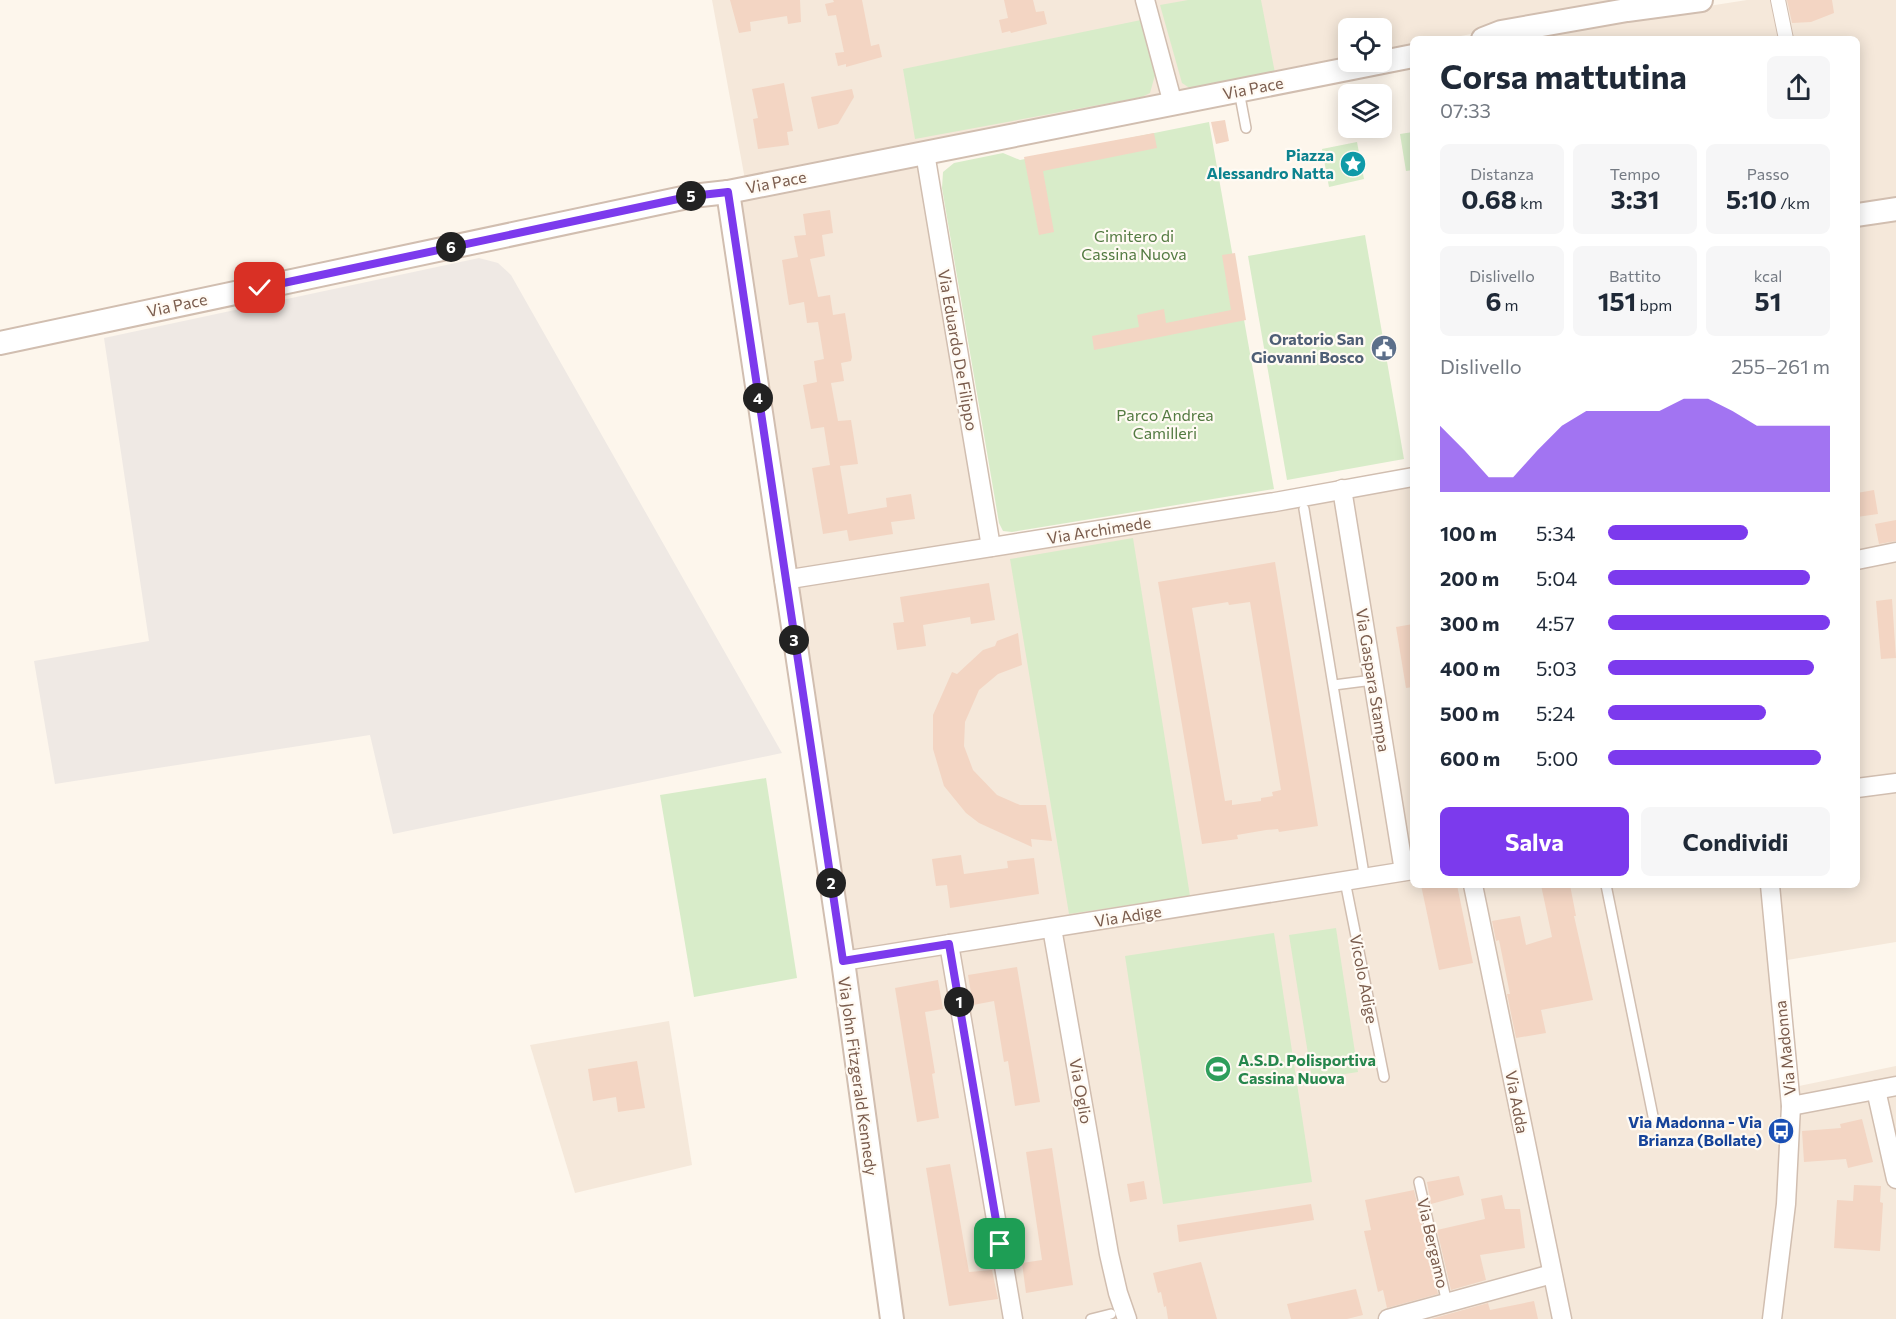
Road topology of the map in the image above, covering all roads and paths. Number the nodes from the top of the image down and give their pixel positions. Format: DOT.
graph roads {
  1 [pos="1145,0"];
  2 [pos="1701,0"];
  3 [pos="1778,0"];
  4 [pos="1492,36"];
  5 [pos="1785,36"];
  6 [pos="1410,57"];
  7 [pos="1239,91"];
  8 [pos="1173,104"];
  9 [pos="1246,128"];
  10 [pos="925,153"];
  11 [pos="728,192"];
  12 [pos="1896,209"];
  13 [pos="1860,215"];
  14 [pos="0,343"];
  15 [pos="1410,478"];
  16 [pos="1342,489"];
  17 [pos="1305,509"];
  18 [pos="991,547"];
  19 [pos="1896,552"];
  20 [pos="1860,559"];
  21 [pos="784,580"];
  22 [pos="1373,680"];
  23 [pos="1334,685"];
  24 [pos="1896,783"];
  25 [pos="1860,788"];
  26 [pos="1363,868"];
  27 [pos="1408,871"];
  28 [pos="1345,881"];
  29 [pos="1474,888"];
  30 [pos="1607,888"];
  31 [pos="1770,888"];
  32 [pos="1052,928"];
  33 [pos="949,944"];
  34 [pos="843,961"];
  35 [pos="1384,1077"];
  36 [pos="1896,1086"];
  37 [pos="1876,1090"];
  38 [pos="1791,1106"];
  39 [pos="1654,1121"];
  40 [pos="1896,1179"];
  41 [pos="1419,1182"];
  42 [pos="1552,1274"];
  43 [pos="1447,1303"];
  44 [pos="1119,1316"];
  45 [pos="892,1319"];
  46 [pos="1013,1319"];
  47 [pos="1091,1319"];
  48 [pos="1388,1319"];
  49 [pos="1562,1319"];
  50 [pos="1772,1319"];
  1 -- 8 [label="street"];
  2 -- 4 [label="street"];
  3 -- 5 [label="street"];
  6 -- 7 [label="street, Via Pace"];
  7 -- 8 [label="street, Via Pace"];
  7 -- 9 [label="lane"];
  8 -- 10 [label="street, Via Pace"];
  10 -- 11 [label="street, Via Pace"];
  10 -- 18 [label="street, Via Eduardo De Filippo"];
  11 -- 14 [label="street, Via Pace"];
  11 -- 21 [label="street, Via John Fitzgerald Kennedy"];
  12 -- 13 [label="street"];
  15 -- 16 [label="street, Via Archimede"];
  16 -- 18 [label="street, Via Archimede"];
  16 -- 22 [label="street, Via Gaspara Stampa"];
  17 -- 23 [label="lane"];
  18 -- 21 [label="street, Via Archimede"];
  19 -- 20 [label="street"];
  21 -- 34 [label="street, Via John Fitzgerald Kennedy"];
  22 -- 23 [label="lane"];
  22 -- 27 [label="street, Via Gaspara Stampa"];
  23 -- 26 [label="lane"];
  24 -- 25 [label="street"];
  27 -- 28 [label="street, Via Adige"];
  28 -- 32 [label="street, Via Adige"];
  28 -- 35 [label="lane, Vicolo Adige"];
  29 -- 42 [label="street, Via Adda"];
  30 -- 39 [label="lane"];
  31 -- 38 [label="street, Via Madonna"];
  32 -- 33 [label="street, Via Adige"];
  32 -- 44 [label="street, Via Oglio"];
  33 -- 34 [label="street, Via Adige"];
  33 -- 46 [label="street"];
  34 -- 45 [label="street, Via John Fitzgerald Kennedy"];
  36 -- 37 [label="street"];
  37 -- 38 [label="street"];
  37 -- 40 [label="street"];
  38 -- 50 [label="street, Via Madonna"];
  41 -- 43 [label="lane, Via Bergamo"];
  42 -- 43 [label="street"];
  42 -- 49 [label="street, Via Adda"];
  43 -- 48 [label="street"];
  44 -- 47 [label="lane"];
}
